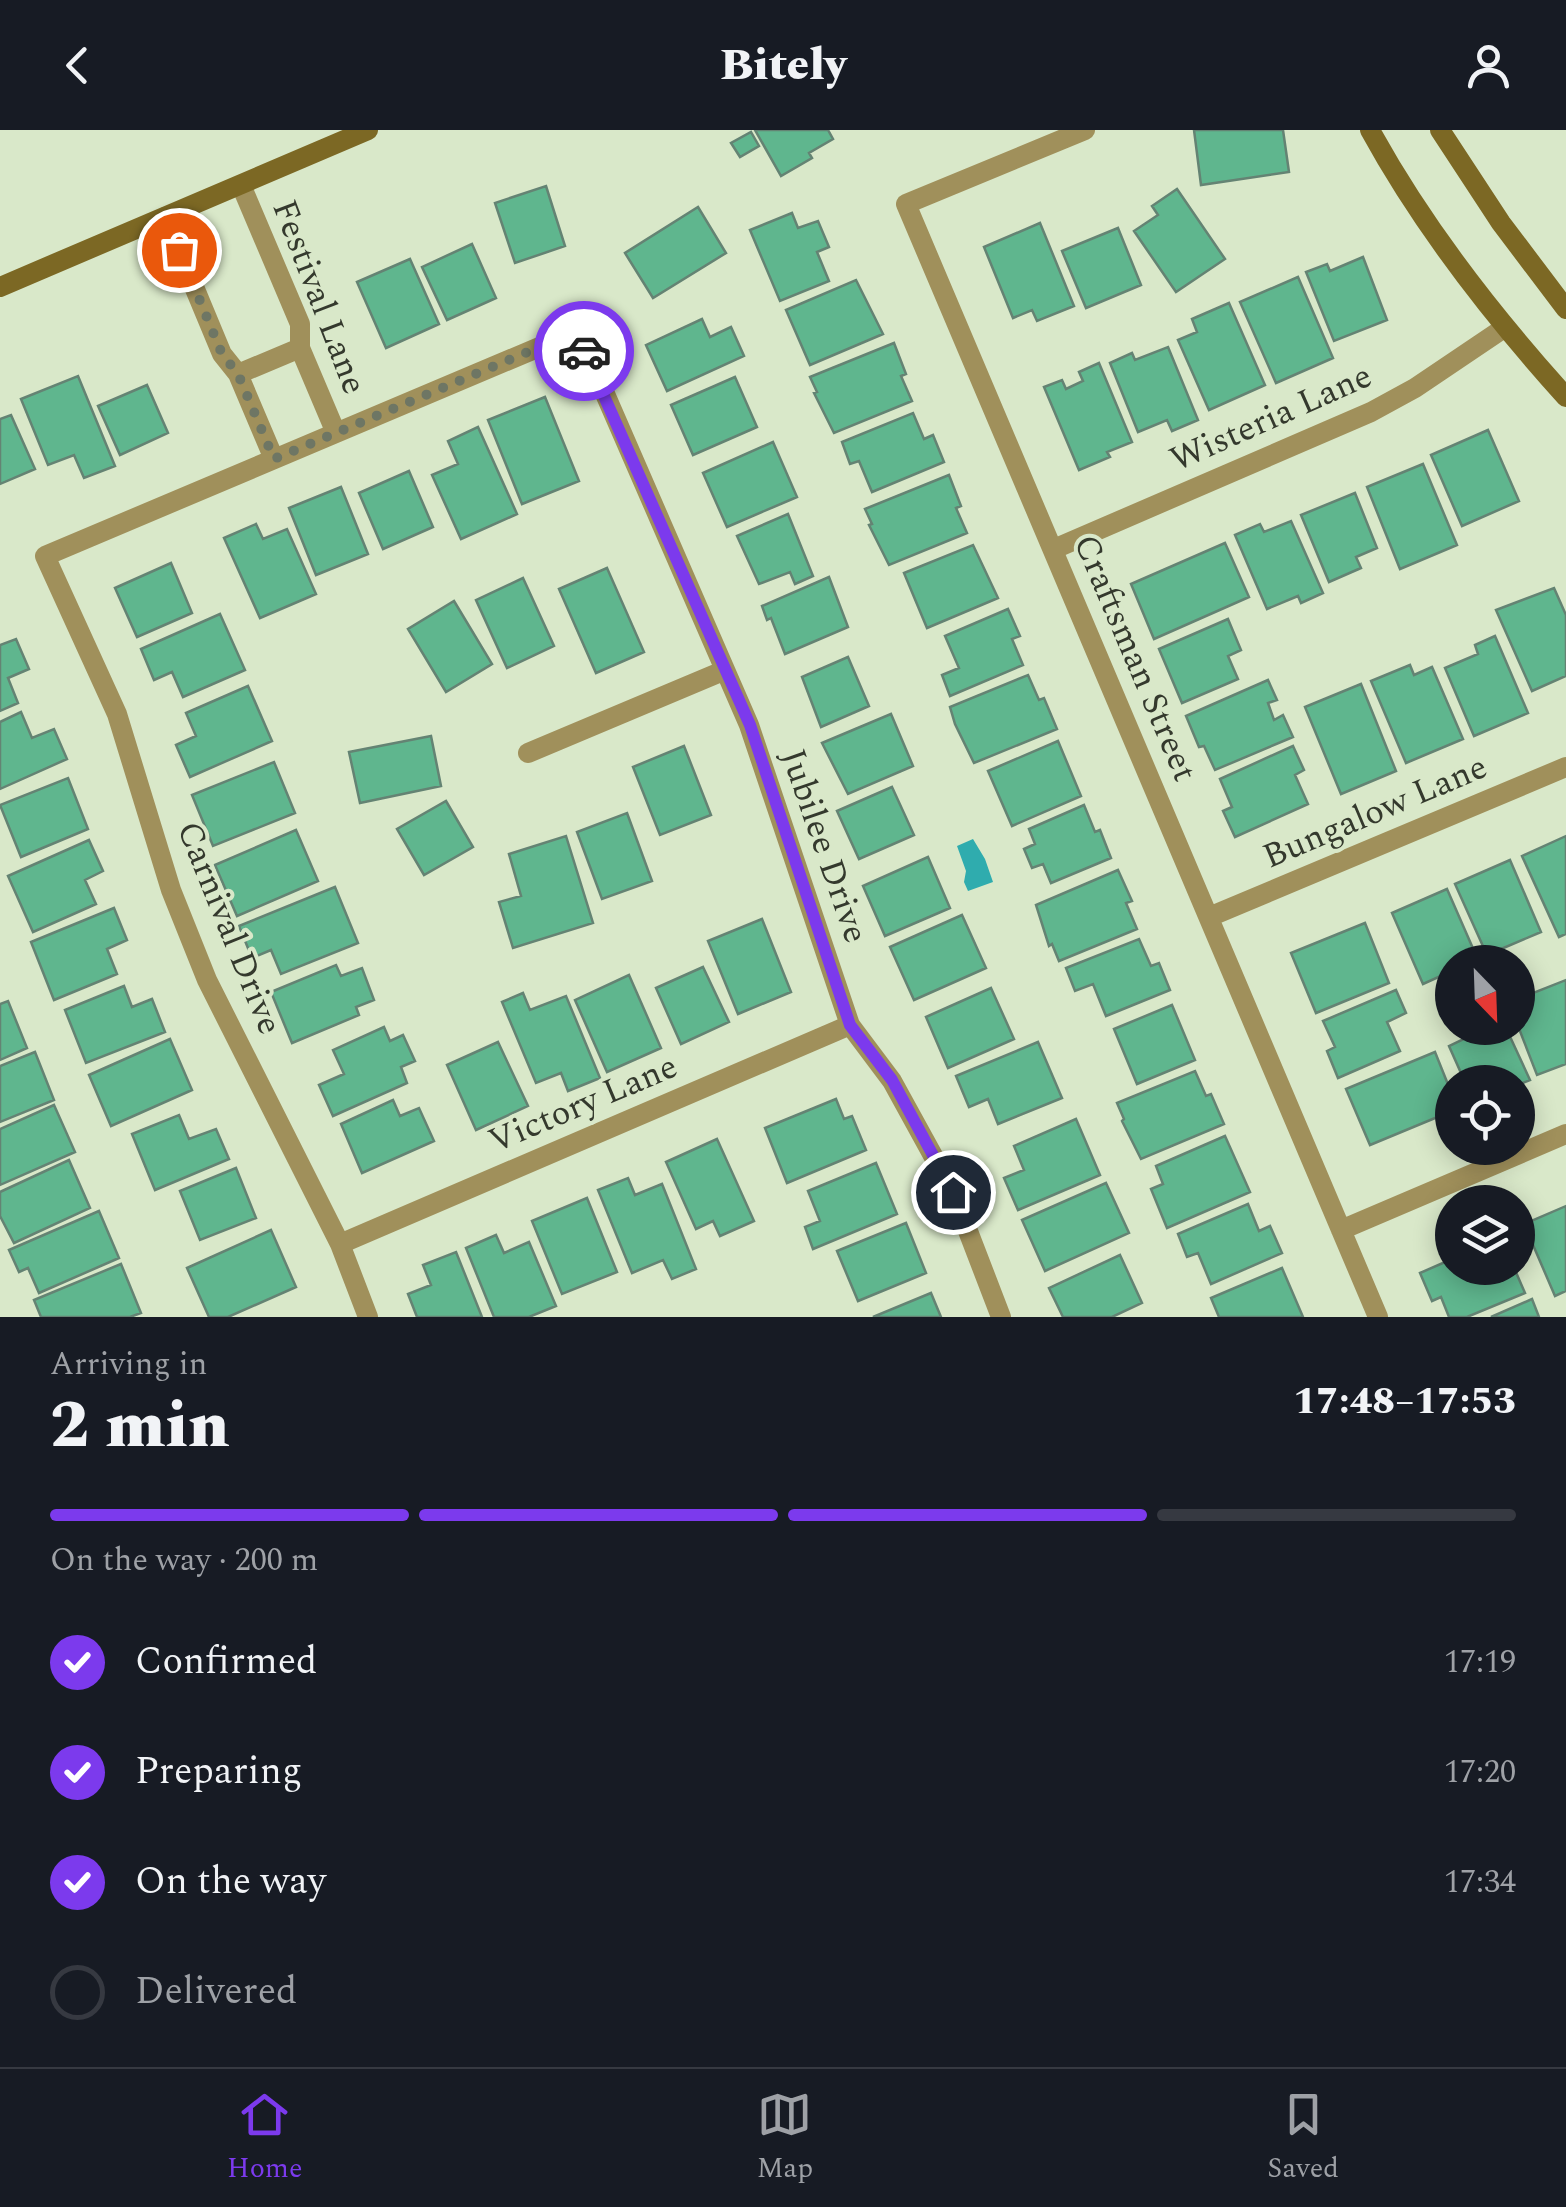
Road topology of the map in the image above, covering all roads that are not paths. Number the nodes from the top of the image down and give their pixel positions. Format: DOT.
graph roads {
  1 [pos="368,130"];
  2 [pos="1084,130"];
  3 [pos="1370,130"];
  4 [pos="1440,130"];
  5 [pos="241,185"];
  6 [pos="165,217"];
  7 [pos="0,287"];
  8 [pos="1566,309"];
  9 [pos="1504,328"];
  10 [pos="300,348"];
  11 [pos="238,374"];
  12 [pos="1566,397"];
  13 [pos="336,433"];
  14 [pos="274,459"];
  15 [pos="1054,549"];
  16 [pos="723,671"];
  17 [pos="528,753"];
  18 [pos="1566,767"];
  19 [pos="1208,916"];
  20 [pos="850,1025"];
  21 [pos="1566,1134"];
  22 [pos="1340,1230"];
  23 [pos="340,1244"];
  24 [pos="368,1317"];
  25 [pos="1001,1317"];
  26 [pos="1378,1317"];
  1 -- 5 [label="street"];
  2 -- 15 [label="street, Craftsman Street"];
  3 -- 9 [label="street"];
  4 -- 8 [label="street"];
  5 -- 6 [label="street"];
  5 -- 10 [label="street, Festival Lane"];
  6 -- 7 [label="street"];
  6 -- 11 [label="street"];
  9 -- 12 [label="street"];
  9 -- 15 [label="street, Wisteria Lane"];
  10 -- 11 [label="street"];
  10 -- 13 [label="street, Festival Lane"];
  11 -- 14 [label="street"];
  13 -- 14 [label="street"];
  13 -- 16 [label="street, Jubilee Drive"];
  14 -- 23 [label="street, Carnival Drive"];
  15 -- 19 [label="street, Craftsman Street"];
  16 -- 17 [label="street"];
  16 -- 20 [label="street, Jubilee Drive"];
  18 -- 19 [label="street, Bungalow Lane"];
  19 -- 22 [label="street, Craftsman Street"];
  20 -- 23 [label="street, Victory Lane"];
  20 -- 25 [label="street, Jubilee Drive"];
  21 -- 22 [label="street"];
  22 -- 26 [label="street, Craftsman Street"];
  23 -- 24 [label="street, Carnival Drive"];
}
